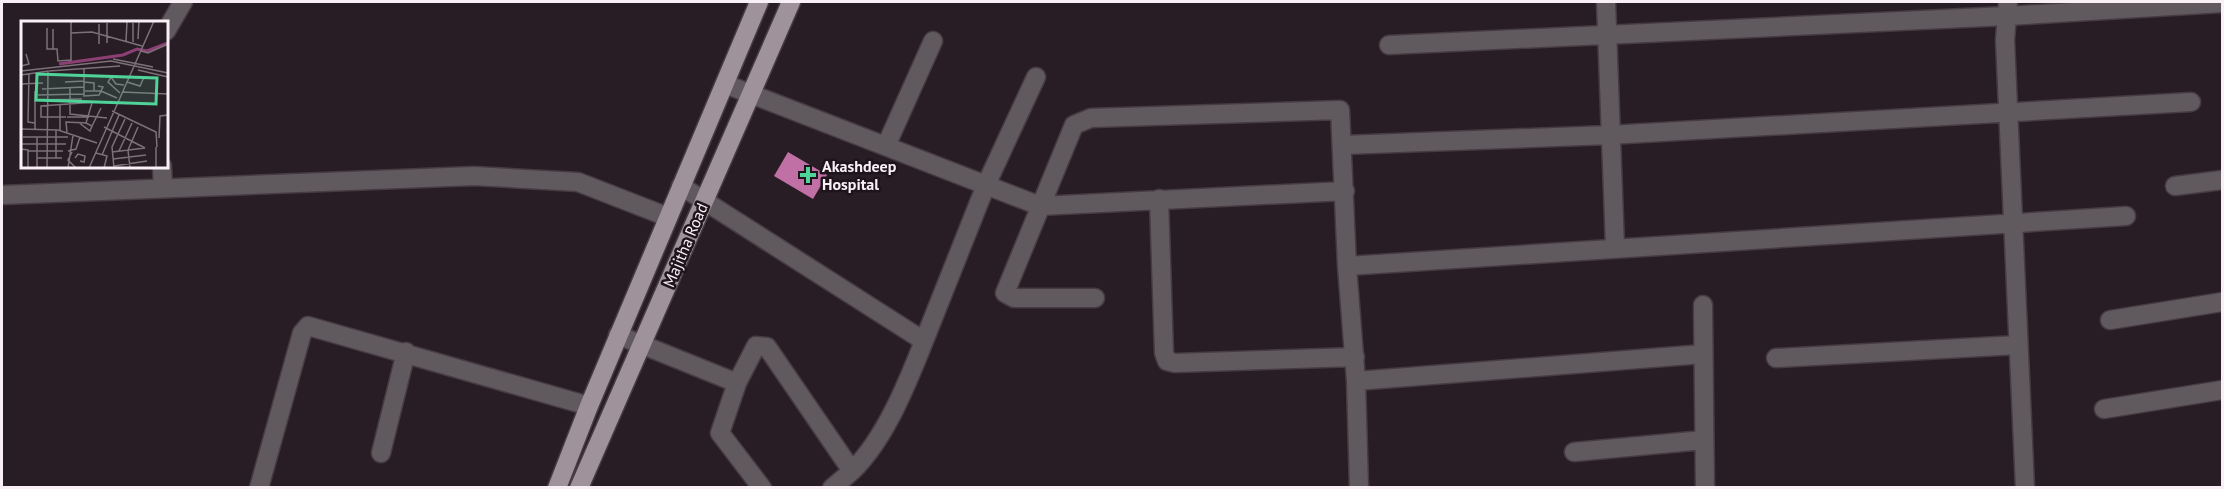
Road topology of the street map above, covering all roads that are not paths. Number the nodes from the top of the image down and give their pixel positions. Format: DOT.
graph roads {
  1 [pos="183,2"];
  2 [pos="759,2"];
  3 [pos="790,2"];
  4 [pos="1606,2"];
  5 [pos="2223,3"];
  6 [pos="2008,9"];
  7 [pos="168,28"];
  8 [pos="1607,35"];
  9 [pos="933,41"];
  10 [pos="1389,45"];
  11 [pos="1036,77"];
  12 [pos="725,84"];
  13 [pos="752,94"];
  14 [pos="2191,102"];
  15 [pos="2008,112"];
  16 [pos="1610,135"];
  17 [pos="886,146"];
  18 [pos="1343,146"];
  19 [pos="162,168"];
  20 [pos="2223,180"];
  21 [pos="986,185"];
  22 [pos="681,186"];
  23 [pos="2175,186"];
  24 [pos="163,188"];
  25 [pos="1345,191"];
  26 [pos="2,195"];
  27 [pos="1159,199"];
  28 [pos="703,201"];
  29 [pos="1040,206"];
  30 [pos="2126,216"];
  31 [pos="668,217"];
  32 [pos="2013,223"];
  33 [pos="1615,247"];
  34 [pos="1347,266"];
  35 [pos="1095,298"];
  36 [pos="2223,302"];
  37 [pos="1703,305"];
  38 [pos="2110,320"];
  39 [pos="618,335"];
  40 [pos="924,341"];
  41 [pos="642,345"];
  42 [pos="2018,345"];
  43 [pos="406,352"];
  44 [pos="1703,354"];
  45 [pos="1354,357"];
  46 [pos="1776,358"];
  47 [pos="1356,381"];
  48 [pos="737,383"];
  49 [pos="2223,390"];
  50 [pos="589,406"];
  51 [pos="2104,409"];
  52 [pos="1704,440"];
  53 [pos="1575,452"];
  54 [pos="381,453"];
  55 [pos="852,471"];
  56 [pos="258,488"];
  57 [pos="557,488"];
  58 [pos="579,488"];
  59 [pos="762,488"];
  60 [pos="832,488"];
  61 [pos="1359,488"];
  62 [pos="1705,488"];
  63 [pos="2025,488"];
  1 -- 7 [label="street"];
  2 -- 12 [label="main road, Majitha Road"];
  3 -- 13 [label="main road, Majitha Road"];
  4 -- 8 [label="street"];
  5 -- 6 [label="street"];
  6 -- 8 [label="street"];
  6 -- 15 [label="street"];
  8 -- 10 [label="street"];
  8 -- 16 [label="street"];
  9 -- 17 [label="street"];
  11 -- 21 [label="street"];
  12 -- 13 [label="street"];
  12 -- 22 [label="main road, Majitha Road"];
  13 -- 17 [label="street"];
  13 -- 28 [label="main road, Majitha Road"];
  14 -- 15 [label="street"];
  15 -- 16 [label="street"];
  15 -- 32 [label="street"];
  16 -- 18 [label="street"];
  16 -- 33 [label="street"];
  17 -- 21 [label="street"];
  18 -- 25 [label="street"];
  18 -- 29 [label="street"];
  19 -- 24 [label="street"];
  20 -- 23 [label="street"];
  21 -- 29 [label="street"];
  21 -- 40 [label="street"];
  22 -- 28 [label="street"];
  22 -- 31 [label="main road, Majitha Road"];
  24 -- 26 [label="street"];
  24 -- 31 [label="street"];
  25 -- 27 [label="street"];
  25 -- 34 [label="street"];
  27 -- 29 [label="street"];
  27 -- 45 [label="street"];
  28 -- 40 [label="street"];
  28 -- 41 [label="main road, Majitha Road"];
  29 -- 35 [label="street"];
  30 -- 32 [label="street"];
  31 -- 39 [label="main road, Majitha Road"];
  32 -- 33 [label="street"];
  32 -- 42 [label="street"];
  33 -- 34 [label="street"];
  34 -- 45 [label="street"];
  36 -- 38 [label="street"];
  37 -- 44 [label="street"];
  39 -- 41 [label="street"];
  39 -- 50 [label="main road, Majitha Road"];
  40 -- 55 [label="street"];
  41 -- 48 [label="street"];
  41 -- 58 [label="main road, Majitha Road"];
  42 -- 46 [label="street"];
  42 -- 63 [label="street"];
  43 -- 50 [label="street"];
  43 -- 54 [label="street"];
  43 -- 56 [label="street"];
  44 -- 47 [label="street"];
  44 -- 52 [label="street"];
  45 -- 47 [label="street"];
  47 -- 61 [label="street"];
  48 -- 55 [label="street"];
  48 -- 59 [label="street"];
  49 -- 51 [label="street"];
  50 -- 57 [label="main road, Majitha Road"];
  52 -- 53 [label="street"];
  52 -- 62 [label="street"];
  55 -- 60 [label="street"];
}
